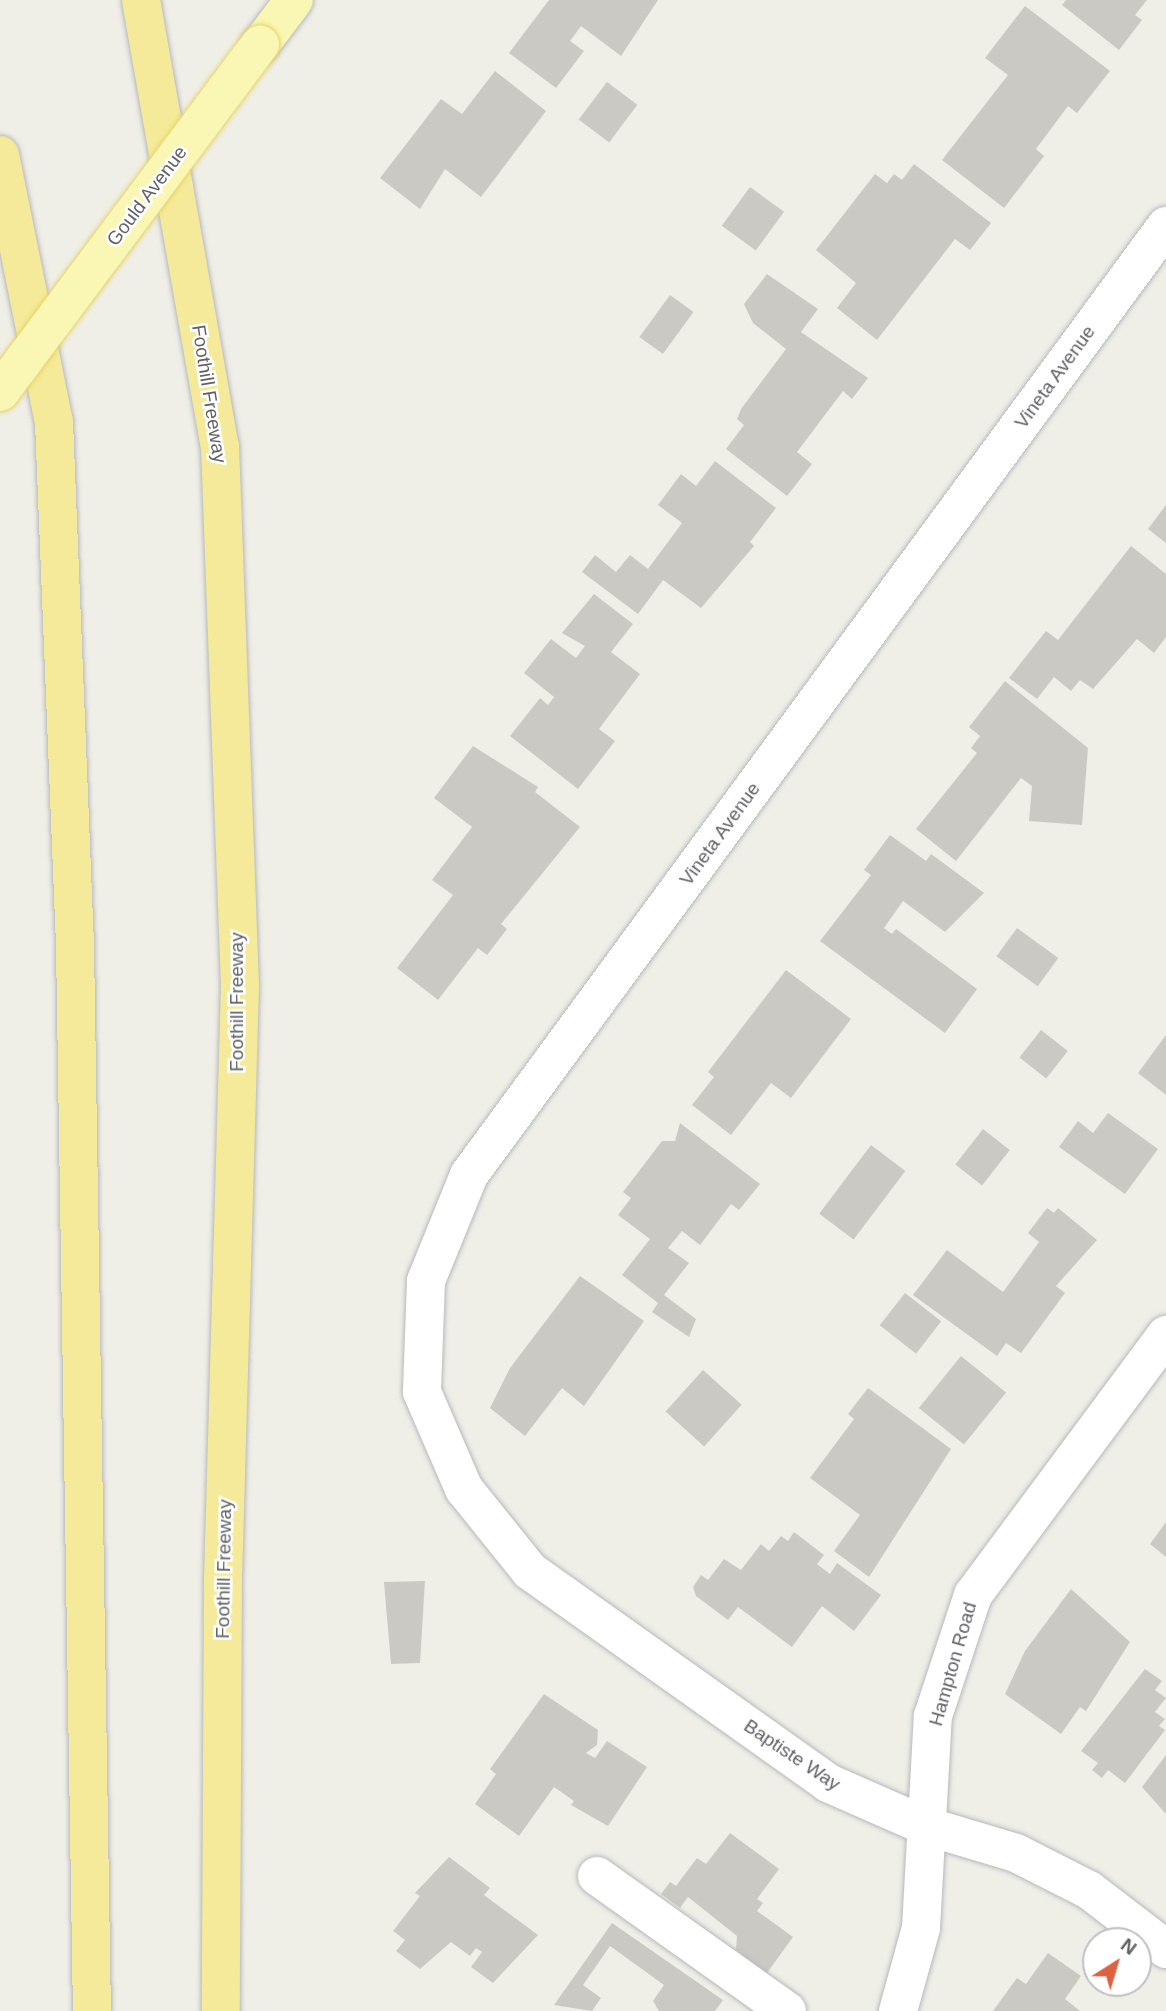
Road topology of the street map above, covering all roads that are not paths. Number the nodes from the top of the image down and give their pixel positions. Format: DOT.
graph roads {
  1 [pos="141,0"];
  2 [pos="294,0"];
  3 [pos="0,155"];
  4 [pos="1166,226"];
  5 [pos="0,392"];
  6 [pos="1166,1335"];
  7 [pos="464,1489"];
  8 [pos="926,1826"];
  9 [pos="597,1876"];
  10 [pos="1166,1948"];
  11 [pos="92,2011"];
  12 [pos="220,2011"];
  13 [pos="787,2011"];
  14 [pos="898,2011"];
  1 -- 12 [label="highway, Foothill Freeway"];
  2 -- 5 [label="main road, Gould Avenue, bridge"];
  3 -- 11 [label="highway"];
  4 -- 7 [label="street, Vineta Avenue"];
  6 -- 8 [label="street, Hampton Road"];
  7 -- 8 [label="street, Baptiste Way"];
  8 -- 10 [label="street, Baptiste Way"];
  8 -- 14 [label="street, Hampton Road"];
  9 -- 13 [label="street"];
}
